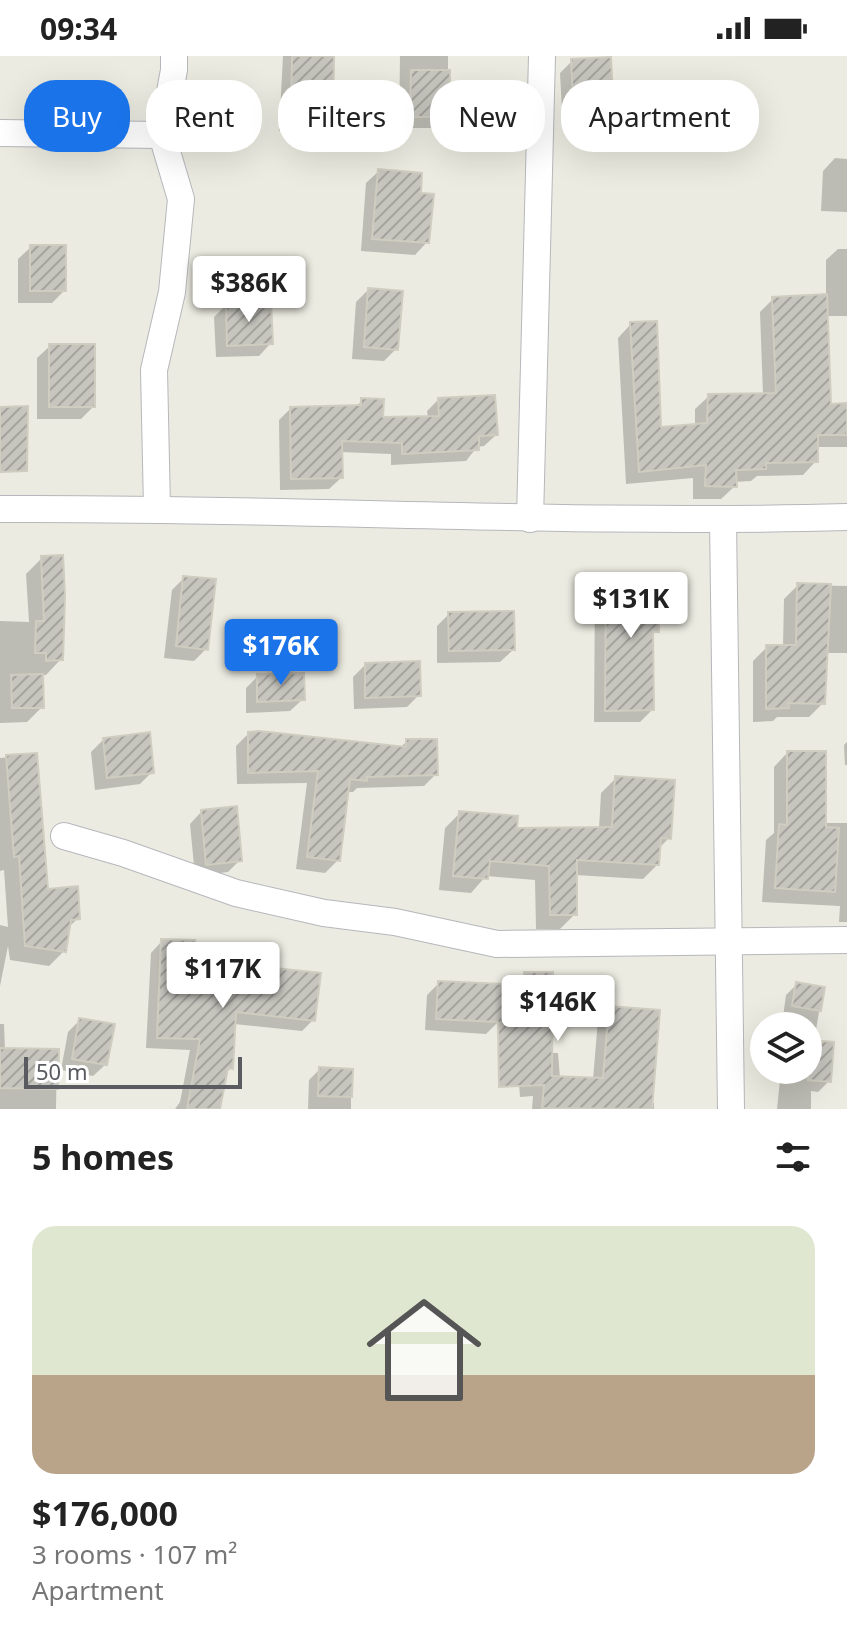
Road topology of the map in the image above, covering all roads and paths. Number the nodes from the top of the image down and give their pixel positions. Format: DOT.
graph roads {
  1 [pos="174,56"];
  2 [pos="542,56"];
  3 [pos="172,80"];
  4 [pos="0,133"];
  5 [pos="146,135"];
  6 [pos="167,152"];
  7 [pos="157,508"];
  8 [pos="0,509"];
  9 [pos="847,517"];
  10 [pos="530,519"];
  11 [pos="723,520"];
  12 [pos="64,836"];
  13 [pos="847,940"];
  14 [pos="729,943"];
  15 [pos="731,1109"];
  1 -- 3 [label="street"];
  2 -- 10 [label="street"];
  4 -- 5 [label="street"];
  6 -- 7 [label="street"];
  7 -- 8 [label="street"];
  7 -- 10 [label="street"];
  9 -- 11 [label="street"];
  10 -- 11 [label="street"];
  11 -- 14 [label="street"];
  12 -- 14 [label="street"];
  13 -- 14 [label="street"];
  14 -- 15 [label="street"];
}
